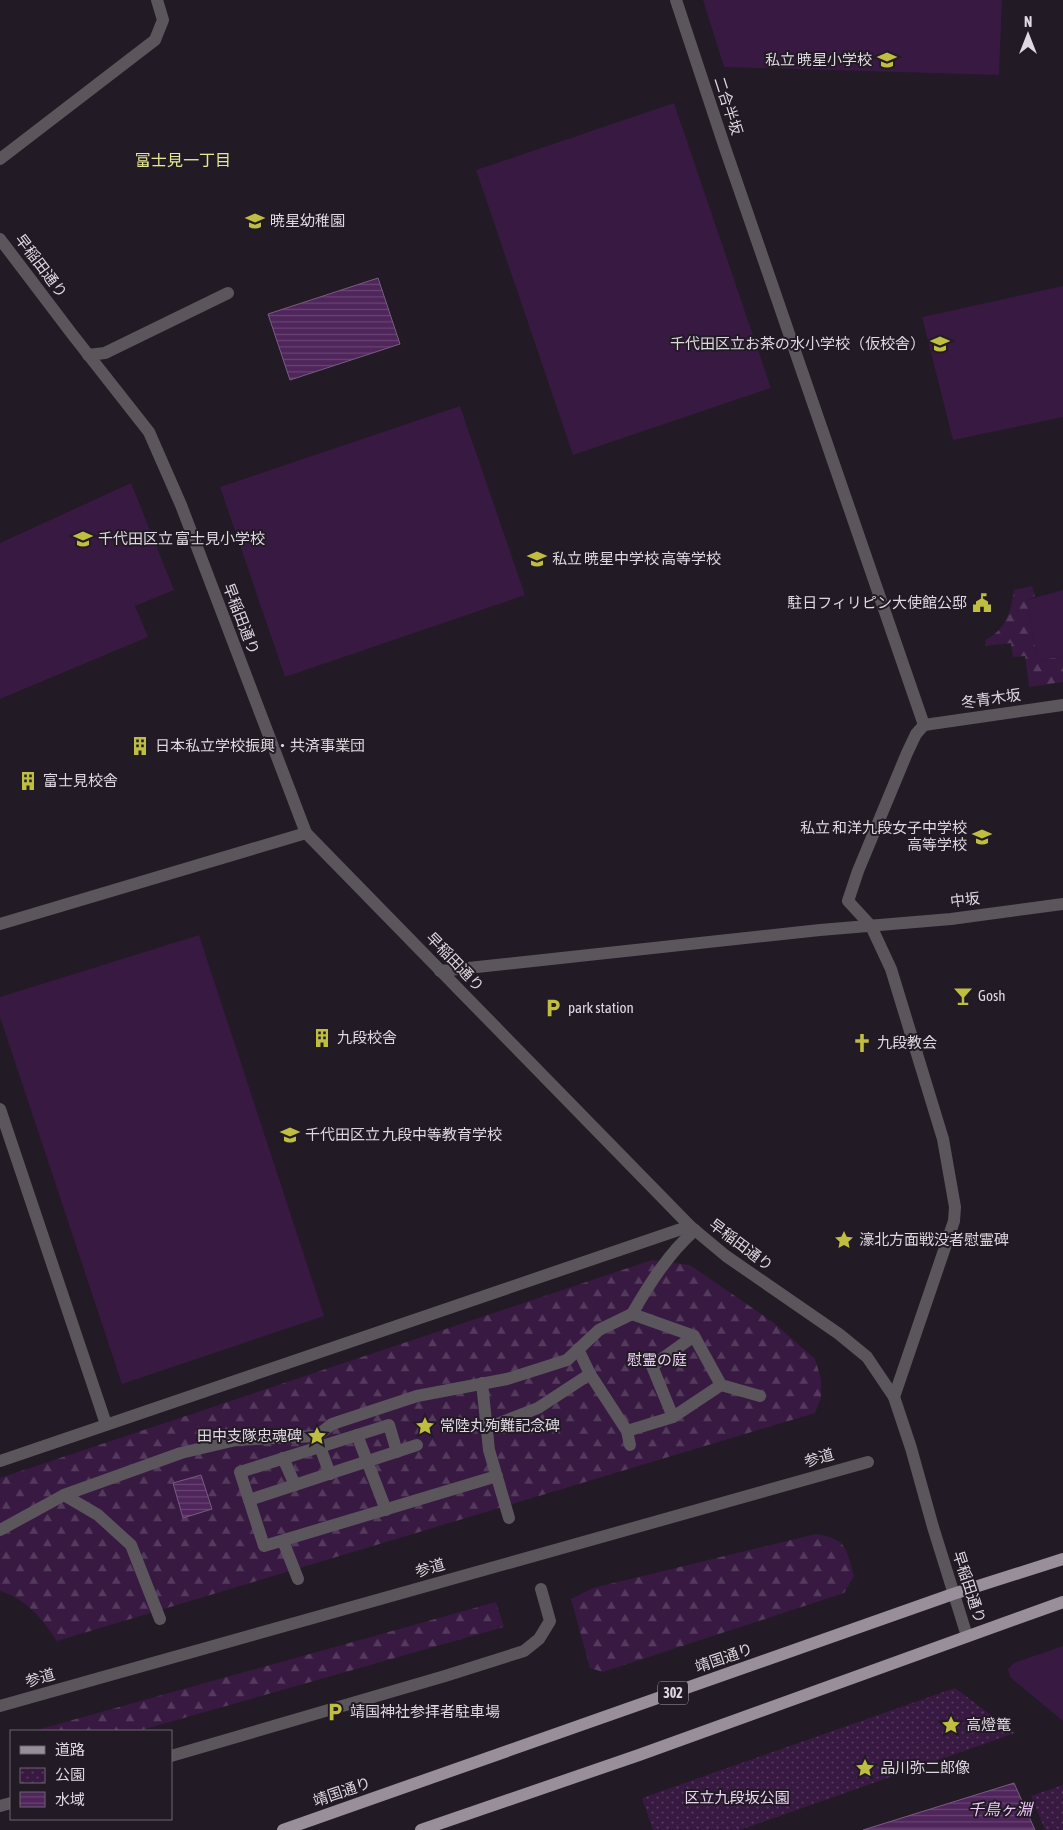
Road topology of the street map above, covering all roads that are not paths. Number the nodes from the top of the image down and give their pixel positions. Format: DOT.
graph roads {
  1 [pos="157,0"];
  2 [pos="676,0"];
  3 [pos="0,159"];
  4 [pos="0,239"];
  5 [pos="228,293"];
  6 [pos="88,355"];
  7 [pos="1063,706"];
  8 [pos="924,725"];
  9 [pos="306,833"];
  10 [pos="1063,904"];
  11 [pos="0,924"];
  12 [pos="871,926"];
  13 [pos="440,971"];
  14 [pos="0,1109"];
  15 [pos="692,1228"];
  16 [pos="632,1314"];
  17 [pos="694,1336"];
  18 [pos="578,1349"];
  19 [pos="590,1374"];
  20 [pos="482,1383"];
  21 [pos="721,1385"];
  22 [pos="760,1396"];
  23 [pos="894,1397"];
  24 [pos="673,1417"];
  25 [pos="106,1424"];
  26 [pos="487,1428"];
  27 [pos="627,1431"];
  28 [pos="356,1435"];
  29 [pos="417,1445"];
  30 [pos="630,1445"];
  31 [pos="320,1446"];
  32 [pos="397,1452"];
  33 [pos="284,1458"];
  34 [pos="0,1461"];
  35 [pos="367,1461"];
  36 [pos="868,1462"];
  37 [pos="330,1474"];
  38 [pos="497,1476"];
  39 [pos="295,1485"];
  40 [pos="64,1495"];
  41 [pos="249,1500"];
  42 [pos="386,1510"];
  43 [pos="509,1518"];
  44 [pos="0,1530"];
  45 [pos="283,1541"];
  46 [pos="1063,1559"];
  47 [pos="298,1579"];
  48 [pos="541,1589"];
  49 [pos="953,1594"];
  50 [pos="1063,1602"];
  51 [pos="160,1619"];
  52 [pos="967,1636"];
  53 [pos="0,1706"];
  54 [pos="172,1756"];
  55 [pos="284,1830"];
  56 [pos="421,1830"];
  1 -- 3 [label="street"];
  2 -- 8 [label="street, 二合半坂"];
  4 -- 6 [label="street, 早稲田通り"];
  5 -- 6 [label="street"];
  6 -- 9 [label="street, 早稲田通り"];
  7 -- 8 [label="street, 冬青木坂"];
  8 -- 12 [label="street"];
  9 -- 11 [label="street"];
  9 -- 13 [label="street, 早稲田通り"];
  10 -- 12 [label="street, 中坂"];
  12 -- 13 [label="street, 中坂"];
  12 -- 23 [label="street"];
  13 -- 15 [label="street, 早稲田通り"];
  14 -- 25 [label="street"];
  15 -- 16 [label="street"];
  15 -- 23 [label="street, 早稲田通り"];
  15 -- 25 [label="street"];
  16 -- 17 [label="street"];
  16 -- 18 [label="street"];
  17 -- 21 [label="street"];
  17 -- 24 [label="street"];
  18 -- 19 [label="street"];
  18 -- 20 [label="street"];
  19 -- 26 [label="street"];
  19 -- 27 [label="street"];
  20 -- 26 [label="street"];
  20 -- 40 [label="street"];
  21 -- 22 [label="street"];
  21 -- 24 [label="street"];
  23 -- 49 [label="street, 早稲田通り"];
  24 -- 27 [label="street"];
  25 -- 34 [label="street"];
  26 -- 38 [label="street"];
  27 -- 30 [label="street"];
  28 -- 31 [label="street"];
  28 -- 32 [label="street"];
  28 -- 35 [label="street"];
  29 -- 32 [label="street"];
  31 -- 33 [label="street"];
  31 -- 37 [label="street"];
  32 -- 35 [label="street"];
  33 -- 39 [label="street"];
  33 -- 41 [label="street"];
  35 -- 37 [label="street"];
  35 -- 42 [label="street"];
  36 -- 53 [label="street, 参道"];
  37 -- 39 [label="street"];
  38 -- 42 [label="street"];
  38 -- 43 [label="street"];
  39 -- 41 [label="street"];
  40 -- 44 [label="street"];
  40 -- 51 [label="street"];
  41 -- 45 [label="street"];
  42 -- 45 [label="street"];
  45 -- 47 [label="street"];
  46 -- 49 [label="main road, 靖国通り / 302"];
  48 -- 54 [label="street"];
  49 -- 52 [label="street, 早稲田通り"];
  49 -- 55 [label="main road, 靖国通り / 302"];
  50 -- 52 [label="main road"];
  52 -- 56 [label="main road"];
}
